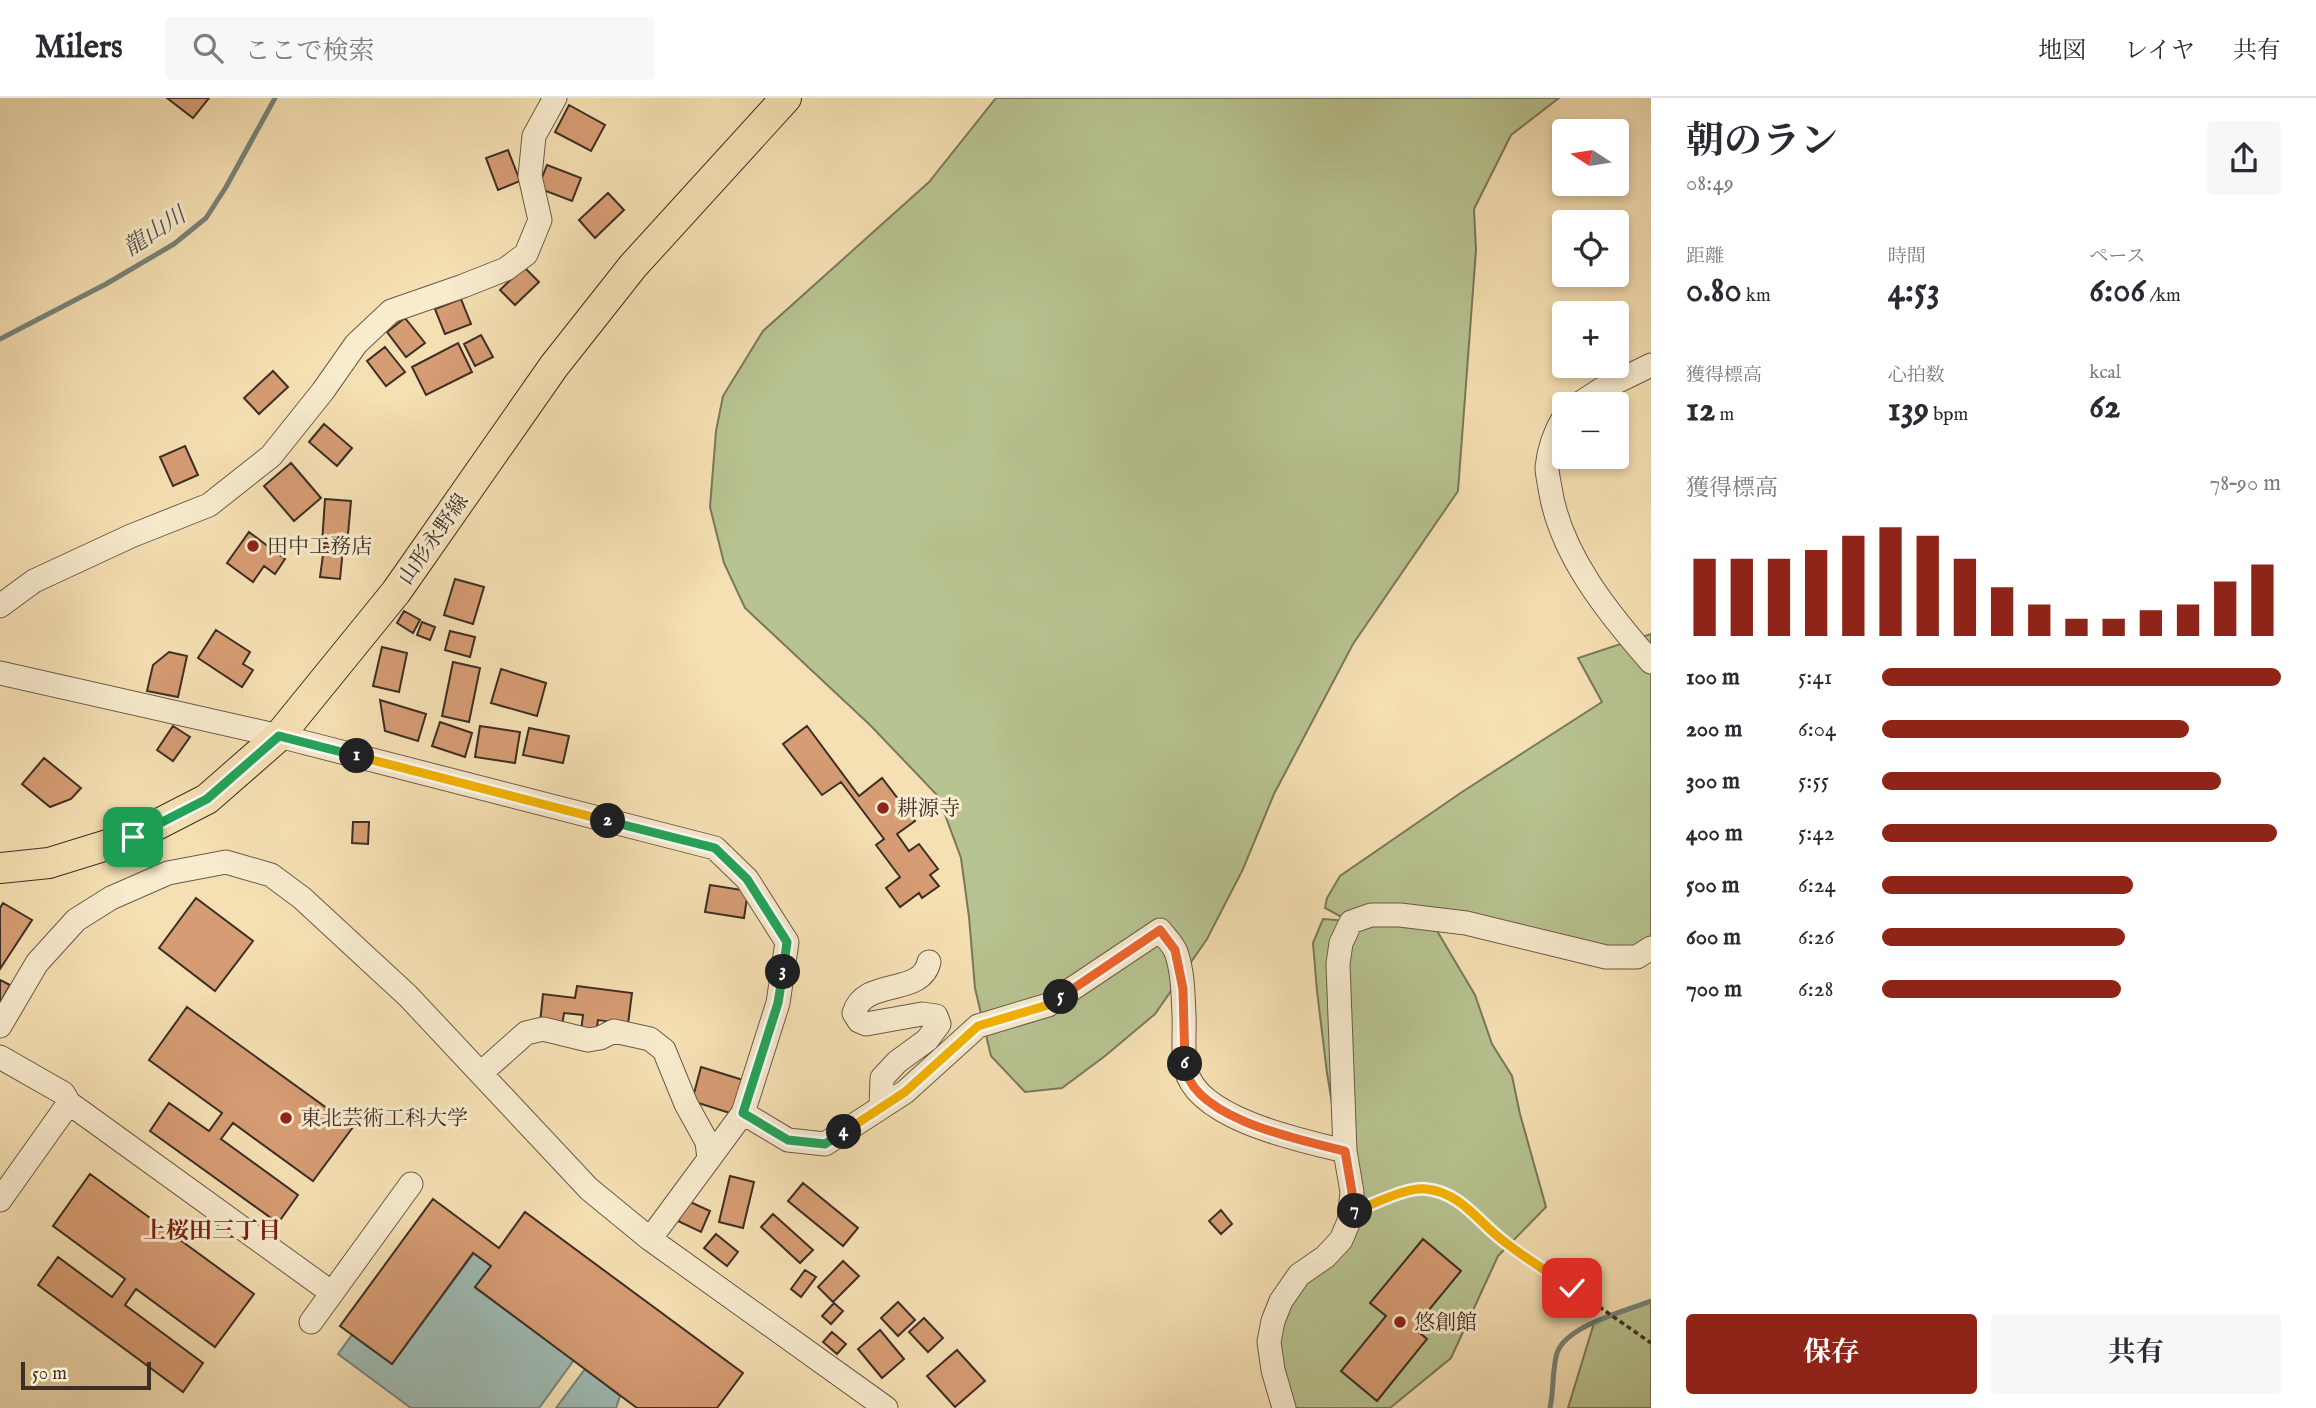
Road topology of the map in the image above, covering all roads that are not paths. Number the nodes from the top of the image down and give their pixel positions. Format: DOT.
graph roads {
  1 [pos="555,98"];
  2 [pos="786,98"];
  3 [pos="1651,365"];
  4 [pos="1597,392"];
  5 [pos="1552,445"];
  6 [pos="0,606"];
  7 [pos="1651,662"];
  8 [pos="0,673"];
  9 [pos="279,736"];
  10 [pos="0,868"];
  11 [pos="1651,948"];
  12 [pos="929,962"];
  13 [pos="0,1026"];
  14 [pos="0,1057"];
  15 [pos="481,1073"];
  16 [pos="69,1104"];
  17 [pos="881,1107"];
  18 [pos="743,1113"];
  19 [pos="1345,1151"];
  20 [pos="709,1159"];
  21 [pos="411,1184"];
  22 [pos="0,1200"];
  23 [pos="650,1240"];
  24 [pos="332,1293"];
  25 [pos="311,1322"];
  26 [pos="886,1408"];
  27 [pos="1284,1408"];
  1 -- 6 [label="street"];
  2 -- 9 [label="main road, 山形永野線"];
  3 -- 4 [label="street"];
  5 -- 7 [label="street"];
  8 -- 9 [label="street"];
  9 -- 10 [label="main road, 山形永野線"];
  9 -- 18 [label="street"];
  11 -- 19 [label="street"];
  12 -- 17 [label="street"];
  13 -- 15 [label="street"];
  14 -- 16 [label="street"];
  15 -- 20 [label="street"];
  15 -- 23 [label="street"];
  16 -- 22 [label="street"];
  16 -- 24 [label="street"];
  17 -- 18 [label="street"];
  17 -- 19 [label="street"];
  18 -- 20 [label="street"];
  19 -- 27 [label="street"];
  20 -- 23 [label="street"];
  21 -- 24 [label="street"];
  23 -- 26 [label="street"];
  24 -- 25 [label="street"];
}
